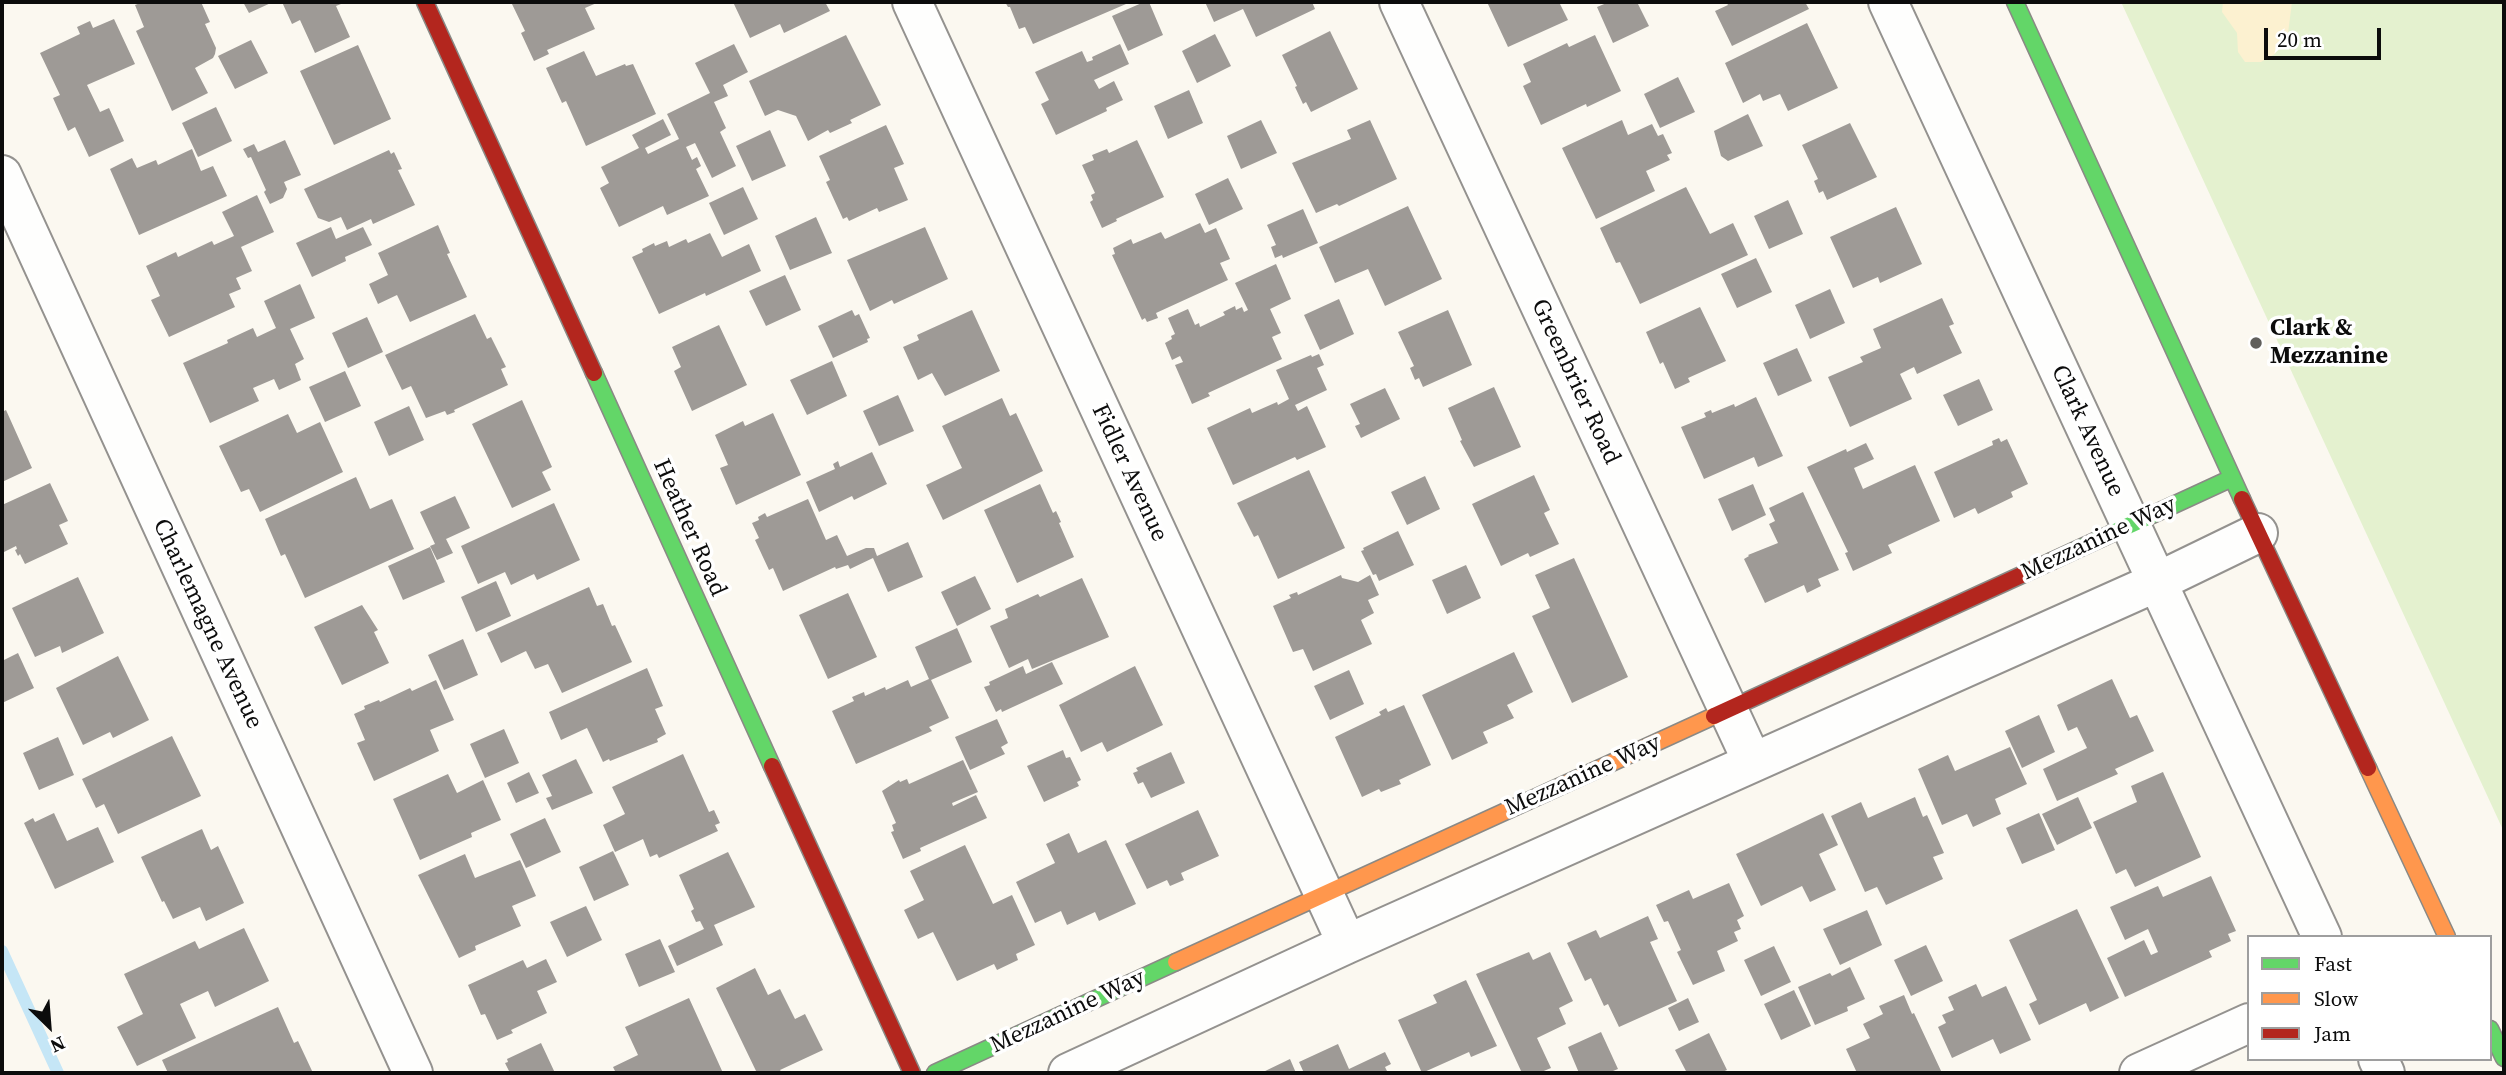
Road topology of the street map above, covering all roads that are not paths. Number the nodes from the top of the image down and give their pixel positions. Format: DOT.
graph roads {
  1 [pos="425,2"];
  2 [pos="912,2"];
  3 [pos="1399,2"];
  4 [pos="1888,2"];
  5 [pos="2015,2"];
  6 [pos="2,175"];
  7 [pos="2232,478"];
  8 [pos="2131,524"];
  9 [pos="2258,533"];
  10 [pos="2157,582"];
  11 [pos="1728,710"];
  12 [pos="1752,761"];
  13 [pos="1323,894"];
  14 [pos="2321,935"];
  15 [pos="2446,935"];
  16 [pos="1347,944"];
  17 [pos="2247,1024"];
  18 [pos="2492,1032"];
  19 [pos="2504,1058"];
  20 [pos="412,1073"];
  21 [pos="912,1073"];
  22 [pos="935,1073"];
  23 [pos="1068,1073"];
  24 [pos="2139,1073"];
  1 -- 21 [label="street, Heather Road"];
  2 -- 13 [label="street, Fidler Avenue"];
  3 -- 11 [label="street, Greenbrier Road"];
  4 -- 8 [label="street, Clark Avenue"];
  5 -- 7 [label="street"];
  6 -- 20 [label="street, Charlemagne Avenue"];
  7 -- 8 [label="street, Mezzanine Way"];
  7 -- 9 [label="street"];
  8 -- 10 [label="street, Clark Avenue"];
  8 -- 11 [label="street, Mezzanine Way"];
  9 -- 10 [label="street"];
  9 -- 15 [label="street"];
  10 -- 12 [label="street"];
  10 -- 14 [label="street, Clark Avenue"];
  11 -- 12 [label="street, Greenbrier Road"];
  11 -- 13 [label="street, Mezzanine Way"];
  12 -- 16 [label="street"];
  13 -- 16 [label="street, Fidler Avenue"];
  13 -- 22 [label="street, Mezzanine Way"];
  16 -- 23 [label="street"];
  17 -- 24 [label="street"];
  18 -- 19 [label="street"];
}
